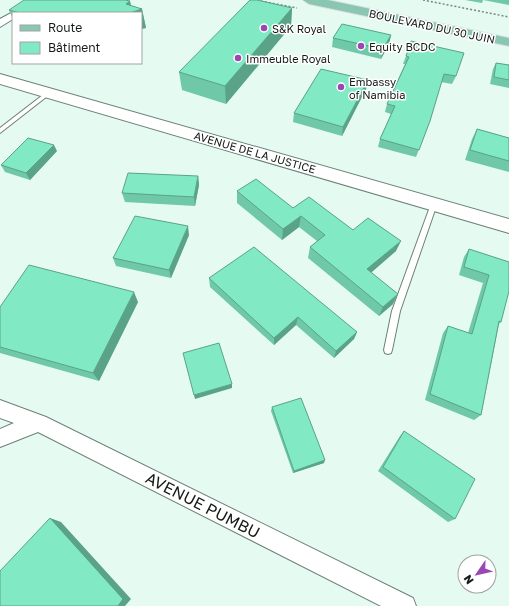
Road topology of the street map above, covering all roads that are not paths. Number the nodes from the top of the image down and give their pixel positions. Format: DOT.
graph roads {
  1 [pos="309,0"];
  2 [pos="371,0"];
  3 [pos="325,2"];
  4 [pos="12,15"];
  5 [pos="442,15"];
  6 [pos="0,24"];
  7 [pos="509,42"];
  8 [pos="0,79"];
  9 [pos="21,85"];
  10 [pos="0,91"];
  11 [pos="48,93"];
  12 [pos="1,130"];
  13 [pos="434,204"];
  14 [pos="509,226"];
  15 [pos="388,350"];
  16 [pos="0,409"];
  17 [pos="39,423"];
  18 [pos="0,438"];
  19 [pos="405,606"];
  1 -- 3 [label="main road, BOULEVARD DU 30 JUIN"];
  2 -- 5 [label="main road, BOULEVARD DU 30 JUIN"];
  3 -- 7 [label="main road, BOULEVARD DU 30 JUIN"];
  4 -- 6 [label="street"];
  8 -- 9 [label="main road, AVENUE DE LA JUSTICE"];
  9 -- 10 [label="main road"];
  9 -- 11 [label="main road, AVENUE DE LA JUSTICE"];
  11 -- 12 [label="lane"];
  11 -- 13 [label="main road, AVENUE DE LA JUSTICE"];
  13 -- 14 [label="main road, AVENUE DE LA JUSTICE"];
  13 -- 15 [label="lane"];
  16 -- 17 [label="street, AVENUE PUMBU"];
  17 -- 18 [label="street"];
  17 -- 19 [label="street, AVENUE PUMBU"];
}
